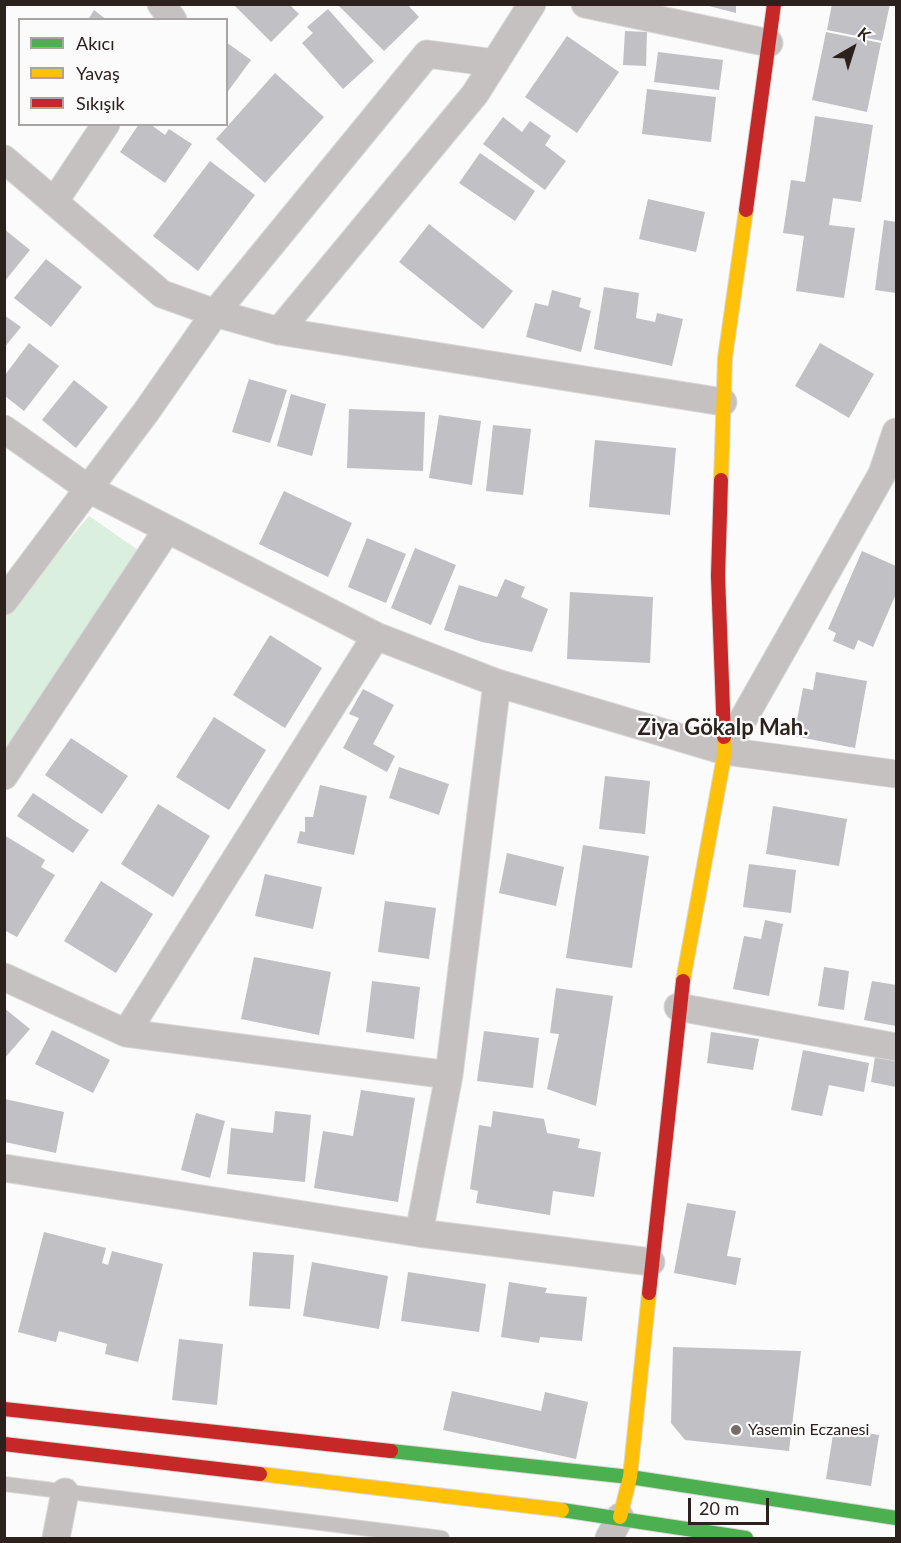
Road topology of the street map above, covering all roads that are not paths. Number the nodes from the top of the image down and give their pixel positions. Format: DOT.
graph roads {
  1 [pos="161,4"];
  2 [pos="532,4"];
  3 [pos="585,4"];
  4 [pos="774,4"];
  5 [pos="172,18"];
  6 [pos="769,43"];
  7 [pos="495,63"];
  8 [pos="105,126"];
  9 [pos="4,159"];
  10 [pos="54,202"];
  11 [pos="215,314"];
  12 [pos="279,331"];
  13 [pos="723,402"];
  14 [pos="4,429"];
  15 [pos="897,432"];
  16 [pos="88,489"];
  17 [pos="168,530"];
  18 [pos="4,601"];
  19 [pos="376,636"];
  20 [pos="497,683"];
  21 [pos="724,751"];
  22 [pos="897,774"];
  23 [pos="4,776"];
  24 [pos="4,977"];
  25 [pos="678,1007"];
  26 [pos="126,1033"];
  27 [pos="897,1047"];
  28 [pos="449,1075"];
  29 [pos="4,1168"];
  30 [pos="419,1233"];
  31 [pos="651,1262"];
  32 [pos="4,1409"];
  33 [pos="4,1444"];
  34 [pos="630,1477"];
  35 [pos="4,1484"];
  36 [pos="65,1492"];
  37 [pos="897,1518"];
  38 [pos="614,1528"];
  39 [pos="57,1539"];
  40 [pos="442,1539"];
  41 [pos="746,1539"];
  1 -- 5 [label="street"];
  2 -- 7 [label="street"];
  3 -- 6 [label="street"];
  4 -- 6 [label="main road"];
  6 -- 13 [label="main road"];
  7 -- 11 [label="street"];
  7 -- 12 [label="street"];
  8 -- 10 [label="street"];
  9 -- 10 [label="street"];
  10 -- 11 [label="street"];
  11 -- 12 [label="street"];
  11 -- 16 [label="street"];
  12 -- 13 [label="street"];
  13 -- 21 [label="main road"];
  14 -- 16 [label="street"];
  15 -- 21 [label="street"];
  16 -- 17 [label="street"];
  16 -- 18 [label="street"];
  17 -- 19 [label="street"];
  17 -- 23 [label="street"];
  19 -- 20 [label="street"];
  19 -- 26 [label="street"];
  20 -- 21 [label="street"];
  20 -- 28 [label="street"];
  21 -- 22 [label="street"];
  21 -- 25 [label="main road"];
  24 -- 26 [label="street"];
  25 -- 27 [label="street"];
  25 -- 31 [label="main road"];
  26 -- 28 [label="street"];
  28 -- 30 [label="street"];
  29 -- 30 [label="street"];
  30 -- 31 [label="street"];
  31 -- 34 [label="main road"];
  32 -- 34 [label="main road"];
  33 -- 38 [label="main road"];
  34 -- 37 [label="main road"];
  34 -- 38 [label="main road"];
  35 -- 36 [label="lane"];
  36 -- 39 [label="street"];
  36 -- 40 [label="lane"];
  38 -- 41 [label="main road"];
}
